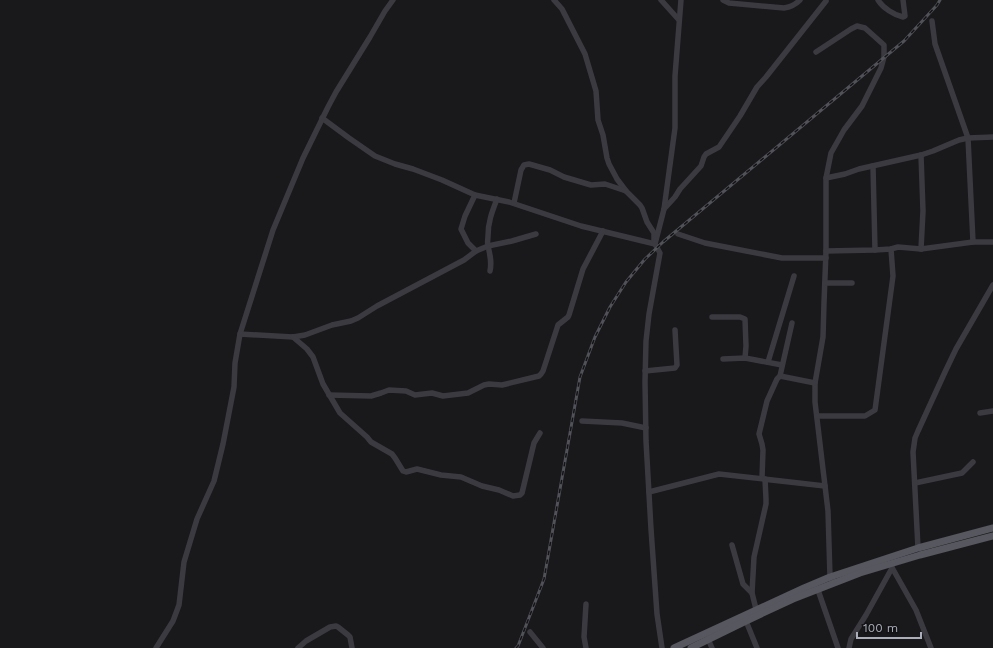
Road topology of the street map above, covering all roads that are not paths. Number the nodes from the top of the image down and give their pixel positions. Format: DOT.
graph roads {
  1 [pos="393,0"];
  2 [pos="554,0"];
  3 [pos="661,0"];
  4 [pos="681,0"];
  5 [pos="723,0"];
  6 [pos="800,0"];
  7 [pos="878,0"];
  8 [pos="902,0"];
  9 [pos="826,1"];
  10 [pos="679,20"];
  11 [pos="932,21"];
  12 [pos="816,52"];
  13 [pos="322,118"];
  14 [pos="993,137"];
  15 [pos="968,138"];
  16 [pos="921,155"];
  17 [pos="873,166"];
  18 [pos="826,178"];
  19 [pos="626,191"];
  20 [pos="475,195"];
  21 [pos="497,199"];
  22 [pos="514,203"];
  23 [pos="664,209"];
  24 [pos="603,231"];
  25 [pos="536,234"];
  26 [pos="678,234"];
  27 [pos="973,242"];
  28 [pos="993,242"];
  29 [pos="655,243"];
  30 [pos="488,246"];
  31 [pos="891,249"];
  32 [pos="921,249"];
  33 [pos="875,250"];
  34 [pos="476,251"];
  35 [pos="826,251"];
  36 [pos="826,258"];
  37 [pos="490,271"];
  38 [pos="794,276"];
  39 [pos="825,282"];
  40 [pos="852,283"];
  41 [pos="993,285"];
  42 [pos="712,317"];
  43 [pos="792,323"];
  44 [pos="675,330"];
  45 [pos="240,334"];
  46 [pos="293,337"];
  47 [pos="745,358"];
  48 [pos="723,359"];
  49 [pos="768,362"];
  50 [pos="782,365"];
  51 [pos="645,371"];
  52 [pos="780,376"];
  53 [pos="815,383"];
  54 [pos="329,395"];
  55 [pos="993,411"];
  56 [pos="980,413"];
  57 [pos="817,416"];
  58 [pos="582,421"];
  59 [pos="646,428"];
  60 [pos="540,433"];
  61 [pos="973,462"];
  62 [pos="764,478"];
  63 [pos="915,483"];
  64 [pos="825,486"];
  65 [pos="649,492"];
  66 [pos="993,528"];
  67 [pos="993,536"];
  68 [pos="732,545"];
  69 [pos="918,548"];
  70 [pos="891,566"];
  71 [pos="830,577"];
  72 [pos="834,584"];
  73 [pos="818,590"];
  74 [pos="752,593"];
  75 [pos="586,604"];
  76 [pos="756,609"];
  77 [pos="746,621"];
  78 [pos="530,632"];
  79 [pos="708,639"];
  80 [pos="157,647"];
  81 [pos="165,648"];
  82 [pos="298,648"];
  83 [pos="352,648"];
  84 [pos="543,648"];
  85 [pos="586,648"];
  86 [pos="662,648"];
  87 [pos="674,648"];
  88 [pos="691,648"];
  89 [pos="712,648"];
  90 [pos="757,648"];
  91 [pos="838,648"];
  92 [pos="849,648"];
  93 [pos="931,648"];
  1 -- 13 [label="street"];
  2 -- 19 [label="street"];
  3 -- 10 [label="street"];
  4 -- 10 [label="street"];
  5 -- 6 [label="street"];
  7 -- 8 [label="street"];
  9 -- 23 [label="street"];
  10 -- 23 [label="street"];
  11 -- 15 [label="street"];
  12 -- 18 [label="street"];
  13 -- 20 [label="street"];
  13 -- 45 [label="street"];
  14 -- 15 [label="street"];
  15 -- 16 [label="street"];
  15 -- 27 [label="street"];
  16 -- 17 [label="street"];
  16 -- 32 [label="street"];
  17 -- 18 [label="street"];
  17 -- 33 [label="street"];
  18 -- 35 [label="street"];
  19 -- 22 [label="street"];
  19 -- 29 [label="street"];
  20 -- 21 [label="street"];
  20 -- 34 [label="street"];
  21 -- 22 [label="street"];
  21 -- 30 [label="street"];
  22 -- 24 [label="street"];
  23 -- 29 [label="street"];
  24 -- 29 [label="street"];
  24 -- 54 [label="street"];
  25 -- 30 [label="street"];
  26 -- 36 [label="street"];
  27 -- 28 [label="street"];
  27 -- 32 [label="street"];
  29 -- 51 [label="street"];
  30 -- 34 [label="street"];
  30 -- 37 [label="street"];
  31 -- 32 [label="street"];
  31 -- 33 [label="street"];
  31 -- 57 [label="street"];
  33 -- 35 [label="street"];
  34 -- 46 [label="street"];
  35 -- 36 [label="street"];
  36 -- 39 [label="street"];
  38 -- 49 [label="street"];
  39 -- 40 [label="street"];
  39 -- 53 [label="street"];
  41 -- 63 [label="street"];
  42 -- 47 [label="street"];
  43 -- 50 [label="street"];
  44 -- 51 [label="street"];
  45 -- 46 [label="street"];
  45 -- 80 [label="street"];
  46 -- 54 [label="street"];
  47 -- 48 [label="street"];
  47 -- 49 [label="street"];
  49 -- 50 [label="street"];
  50 -- 52 [label="street"];
  51 -- 59 [label="street"];
  52 -- 53 [label="street"];
  52 -- 62 [label="street"];
  53 -- 57 [label="street"];
  54 -- 60 [label="street"];
  55 -- 56 [label="street"];
  57 -- 64 [label="street"];
  58 -- 59 [label="street"];
  59 -- 65 [label="street"];
  61 -- 63 [label="street"];
  62 -- 64 [label="street"];
  62 -- 65 [label="street"];
  62 -- 74 [label="street"];
  63 -- 69 [label="street"];
  64 -- 71 [label="street"];
  65 -- 86 [label="street"];
  66 -- 69 [label="main road"];
  67 -- 70 [label="main road"];
  68 -- 74 [label="street"];
  69 -- 71 [label="main road"];
  70 -- 72 [label="main road"];
  70 -- 92 [label="street"];
  70 -- 93 [label="street"];
  71 -- 72 [label="street"];
  71 -- 76 [label="main road"];
  72 -- 73 [label="main road"];
  73 -- 77 [label="main road"];
  73 -- 91 [label="street"];
  74 -- 76 [label="street"];
  75 -- 85 [label="street"];
  76 -- 87 [label="main road"];
  77 -- 79 [label="main road"];
  77 -- 90 [label="street"];
  78 -- 84 [label="street"];
  79 -- 88 [label="main road"];
  79 -- 89 [label="street"];
  80 -- 81 [label="street"];
  82 -- 83 [label="street"];
}
